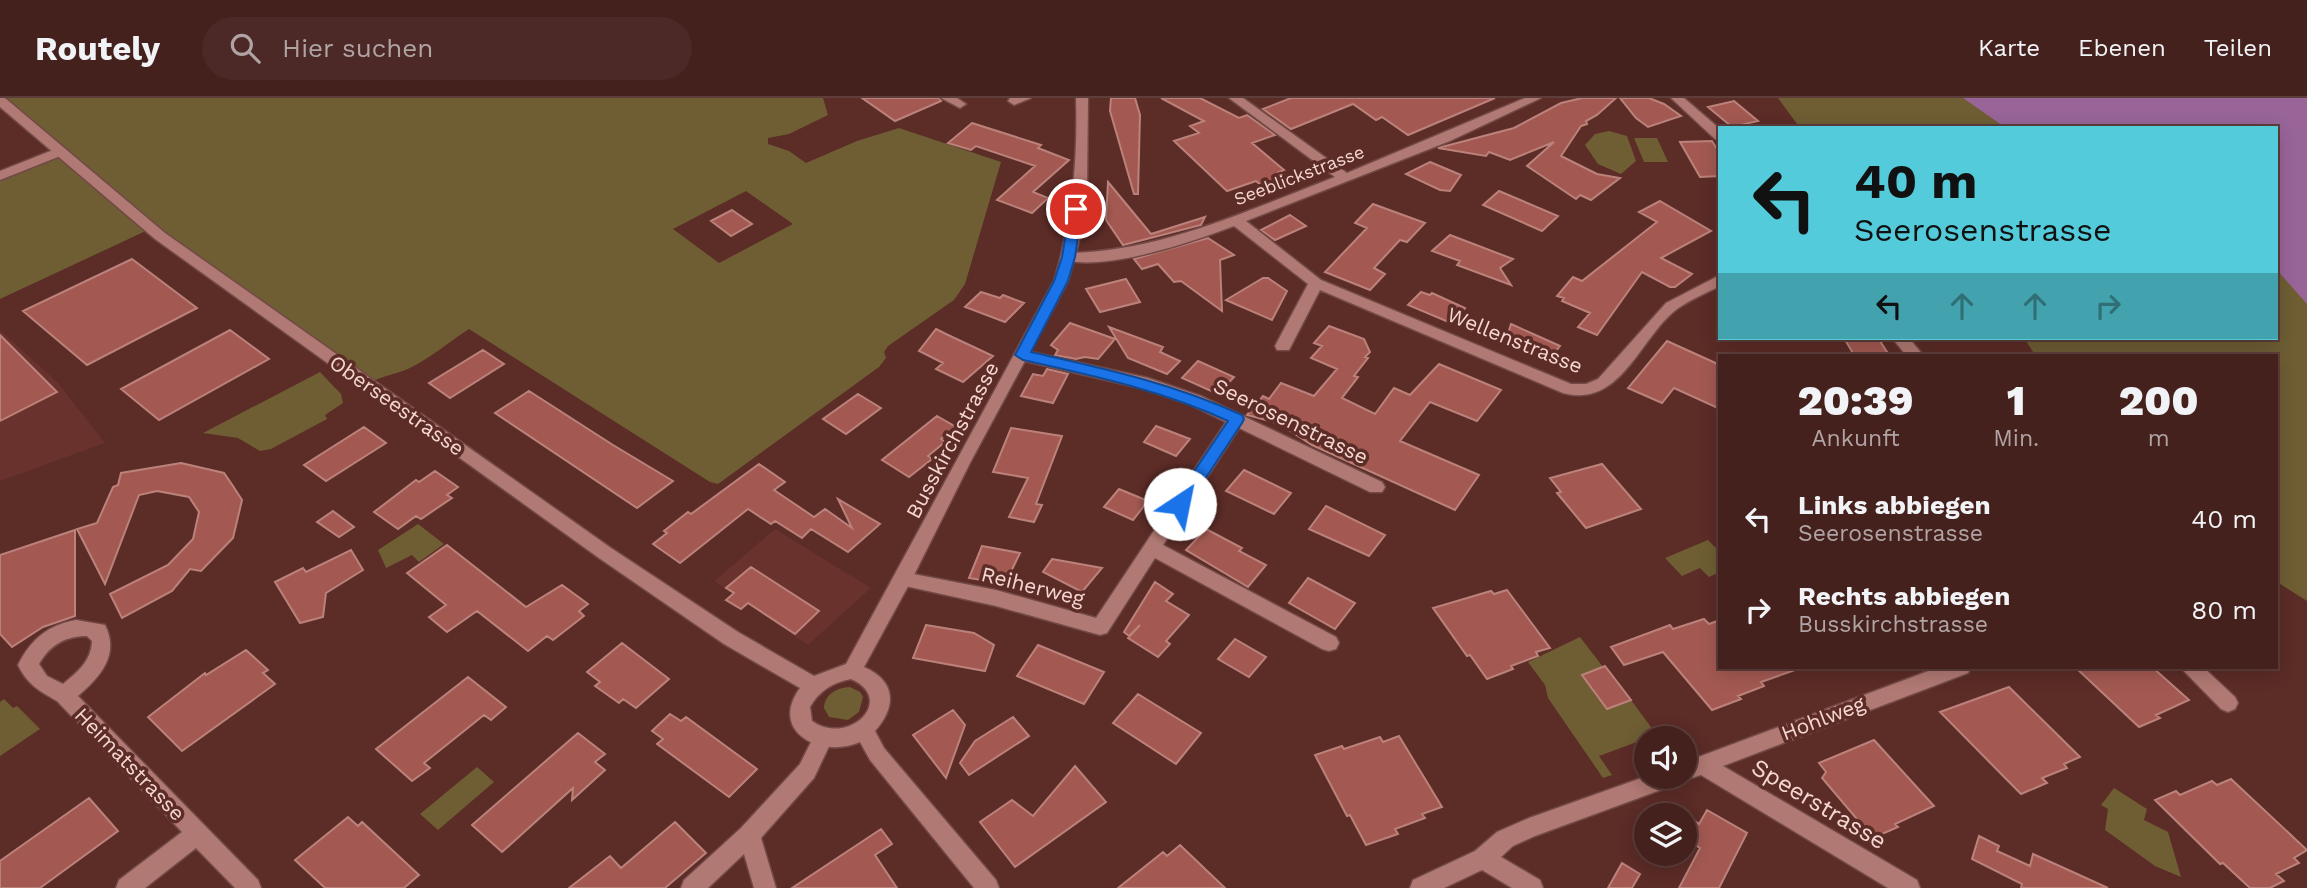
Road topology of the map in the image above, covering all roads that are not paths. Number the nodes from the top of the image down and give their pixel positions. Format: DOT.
graph roads {
  1 [pos="947,98"];
  2 [pos="1082,98"];
  3 [pos="1235,98"];
  4 [pos="1535,98"];
  5 [pos="1676,98"];
  6 [pos="0,100"];
  7 [pos="960,104"];
  8 [pos="1718,134"];
  9 [pos="58,152"];
  10 [pos="0,176"];
  11 [pos="1345,178"];
  12 [pos="1236,220"];
  13 [pos="1069,257"];
  14 [pos="1718,281"];
  15 [pos="1316,283"];
  16 [pos="1902,340"];
  17 [pos="1283,346"];
  18 [pos="1914,354"];
  19 [pos="1023,355"];
  20 [pos="1237,419"];
  21 [pos="1376,487"];
  22 [pos="1152,547"];
  23 [pos="903,579"];
  24 [pos="1329,643"];
  25 [pos="1956,669"];
  26 [pos="2192,669"];
  27 [pos="852,671"];
  28 [pos="812,685"];
  29 [pos="64,695"];
  30 [pos="2228,703"];
  31 [pos="864,730"];
  32 [pos="823,738"];
  33 [pos="1697,767"];
  34 [pos="1697,770"];
  35 [pos="1637,789"];
  36 [pos="197,834"];
  37 [pos="749,835"];
  38 [pos="1483,858"];
  39 [pos="127,888"];
  40 [pos="250,888"];
  41 [pos="692,888"];
  42 [pos="765,888"];
  43 [pos="988,888"];
  44 [pos="1421,888"];
  45 [pos="1532,888"];
  46 [pos="1909,888"];
  1 -- 7 [label="street"];
  2 -- 13 [label="street, Busskirchstrasse"];
  3 -- 11 [label="street"];
  4 -- 11 [label="street, Seeblickstrasse"];
  5 -- 8 [label="street"];
  6 -- 9 [label="street, Oberseestrasse"];
  9 -- 10 [label="street"];
  9 -- 28 [label="street, Oberseestrasse"];
  11 -- 12 [label="street, Seeblickstrasse"];
  12 -- 13 [label="street, Seeblickstrasse"];
  12 -- 15 [label="street, Wellenstrasse"];
  13 -- 19 [label="street, Busskirchstrasse"];
  14 -- 15 [label="street, Wellenstrasse"];
  15 -- 17 [label="street"];
  16 -- 18 [label="street"];
  19 -- 20 [label="street, Seerosenstrasse"];
  19 -- 23 [label="street, Busskirchstrasse"];
  20 -- 21 [label="street, Seerosenstrasse"];
  20 -- 22 [label="street, Reiherweg"];
  22 -- 23 [label="street, Reiherweg"];
  22 -- 24 [label="street"];
  23 -- 27 [label="street, Busskirchstrasse"];
  25 -- 33 [label="street, Hohlweg"];
  26 -- 30 [label="street"];
  27 -- 28 [label="street"];
  27 -- 31 [label="street"];
  28 -- 32 [label="street"];
  29 -- 36 [label="street, Heimatstrasse"];
  31 -- 32 [label="street"];
  31 -- 43 [label="street"];
  32 -- 37 [label="street"];
  34 -- 46 [label="street, Speerstrasse"];
  35 -- 38 [label="street"];
  36 -- 39 [label="street, Heimatstrasse"];
  36 -- 40 [label="street, Heimatstrasse"];
  37 -- 41 [label="street"];
  37 -- 42 [label="street"];
  38 -- 44 [label="street"];
  38 -- 45 [label="street"];
}
